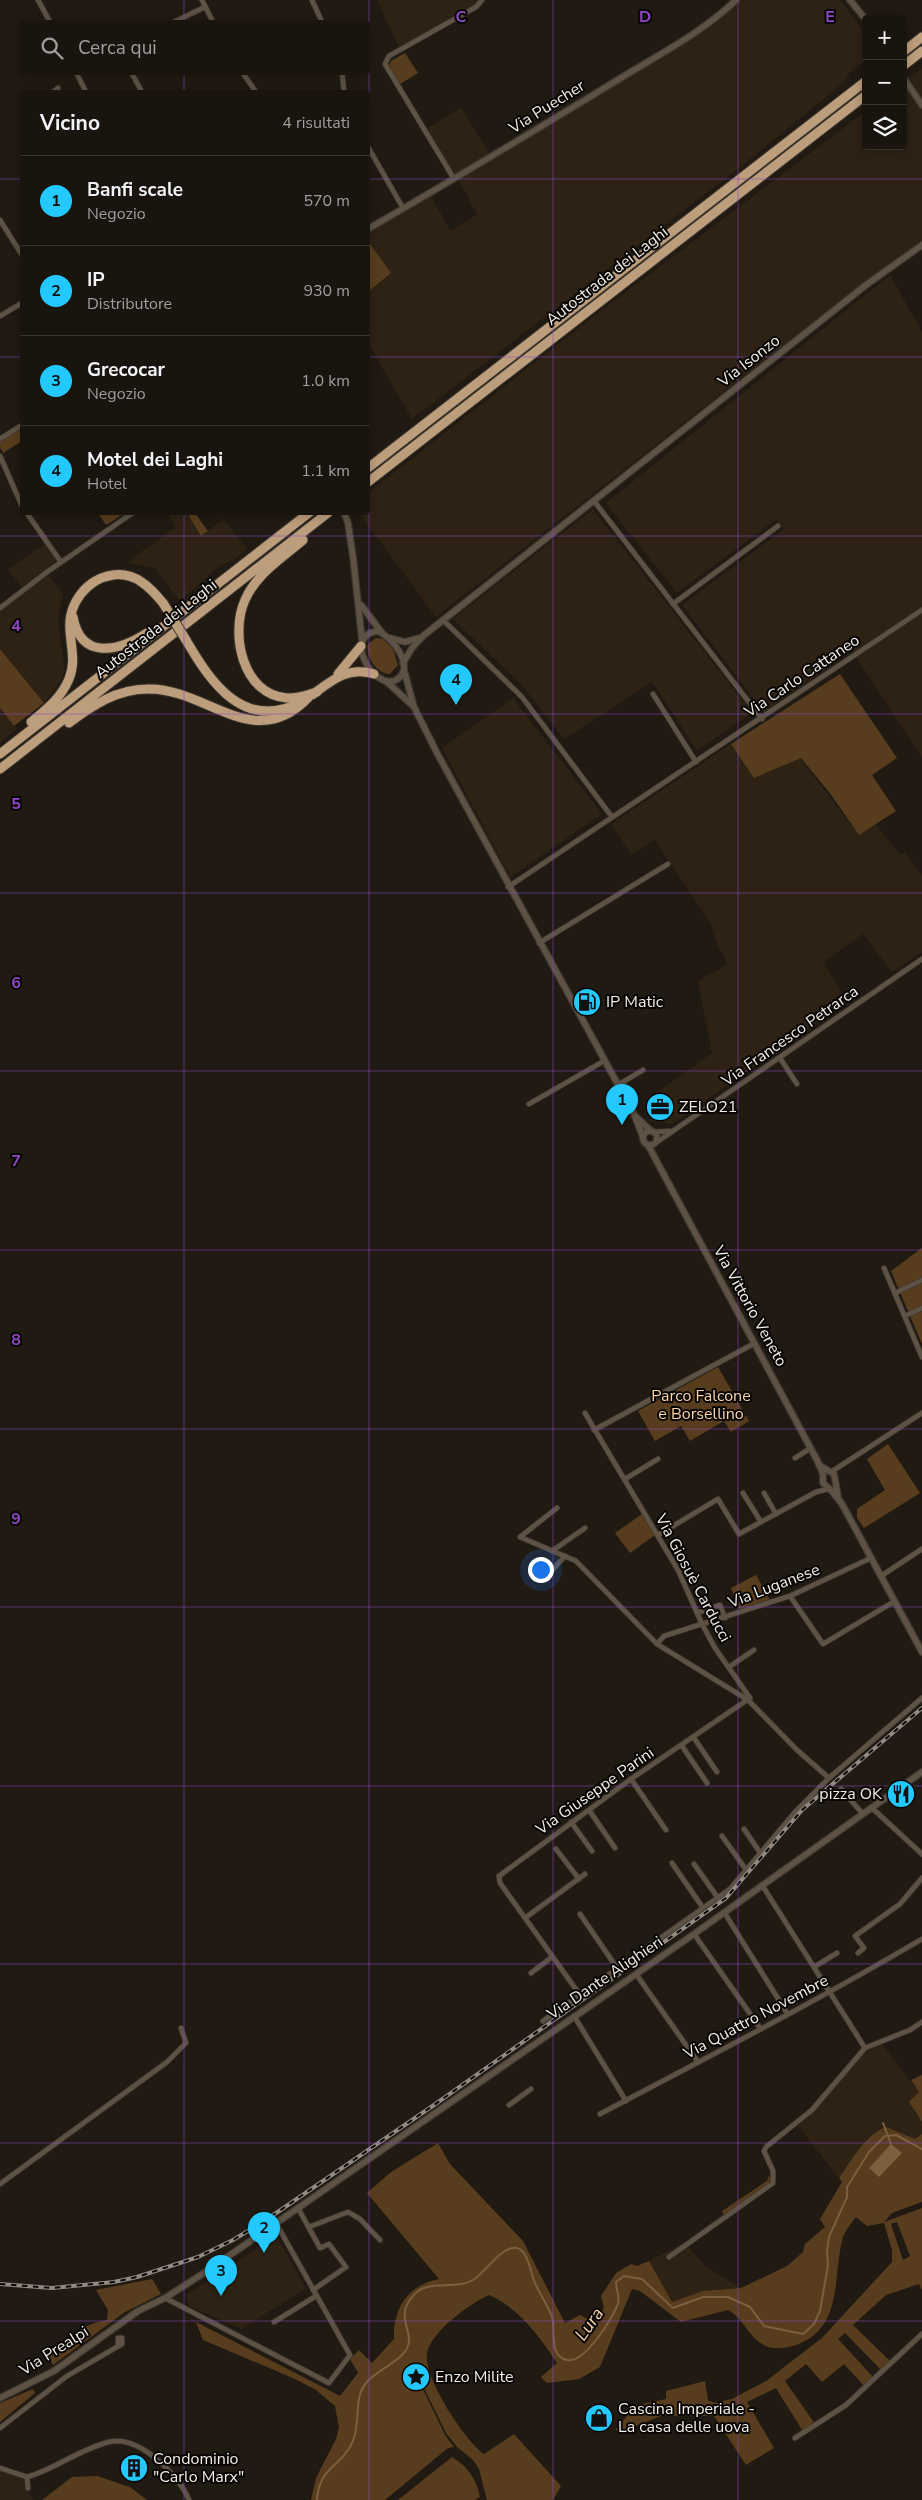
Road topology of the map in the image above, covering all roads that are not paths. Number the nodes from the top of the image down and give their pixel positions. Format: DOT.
graph roads {
  1 [pos="38,0"];
  2 [pos="202,0"];
  3 [pos="312,0"];
  4 [pos="482,0"];
  5 [pos="736,0"];
  6 [pos="850,0"];
  7 [pos="205,7"];
  8 [pos="862,15"];
  9 [pos="49,20"];
  10 [pos="178,20"];
  11 [pos="212,20"];
  12 [pos="319,20"];
  13 [pos="922,37"];
  14 [pos="907,49"];
  15 [pos="922,51"];
  16 [pos="907,63"];
  17 [pos="78,75"];
  18 [pos="133,75"];
  19 [pos="244,75"];
  20 [pos="342,75"];
  21 [pos="907,83"];
  22 [pos="862,84"];
  23 [pos="58,88"];
  24 [pos="55,90"];
  25 [pos="85,90"];
  26 [pos="141,90"];
  27 [pos="255,90"];
  28 [pos="344,90"];
  29 [pos="862,98"];
  30 [pos="922,105"];
  31 [pos="370,151"];
  32 [pos="454,179"];
  33 [pos="403,208"];
  34 [pos="0,220"];
  35 [pos="370,228"];
  36 [pos="922,245"];
  37 [pos="20,252"];
  38 [pos="20,304"];
  39 [pos="0,316"];
  40 [pos="457,413"];
  41 [pos="20,426"];
  42 [pos="0,439"];
  43 [pos="0,456"];
  44 [pos="370,466"];
  45 [pos="370,480"];
  46 [pos="370,486"];
  47 [pos="20,501"];
  48 [pos="594,501"];
  49 [pos="28,515"];
  50 [pos="130,515"];
  51 [pos="306,515"];
  52 [pos="345,515"];
  53 [pos="326,517"];
  54 [pos="778,526"];
  55 [pos="282,534"];
  56 [pos="61,562"];
  57 [pos="359,602"];
  58 [pos="673,604"];
  59 [pos="0,608"];
  60 [pos="922,610"];
  61 [pos="72,611"];
  62 [pos="444,621"];
  63 [pos="382,633"];
  64 [pos="423,636"];
  65 [pos="390,638"];
  66 [pos="362,644"];
  67 [pos="403,664"];
  68 [pos="404,670"];
  69 [pos="374,674"];
  70 [pos="332,680"];
  71 [pos="386,681"];
  72 [pos="316,692"];
  73 [pos="652,694"];
  74 [pos="308,698"];
  75 [pos="414,707"];
  76 [pos="762,719"];
  77 [pos="0,747"];
  78 [pos="0,754"];
  79 [pos="696,762"];
  80 [pos="0,769"];
  81 [pos="0,773"];
  82 [pos="612,817"];
  83 [pos="668,864"];
  84 [pos="508,887"];
  85 [pos="539,943"];
  86 [pos="922,959"];
  87 [pos="780,1058"];
  88 [pos="604,1061"];
  89 [pos="642,1070"];
  90 [pos="797,1084"];
  91 [pos="618,1085"];
  92 [pos="529,1104"];
  93 [pos="634,1114"];
  94 [pos="653,1131"];
  95 [pos="671,1131"];
  96 [pos="643,1137"];
  97 [pos="656,1143"];
  98 [pos="648,1145"];
  99 [pos="656,1160"];
  100 [pos="884,1268"];
  101 [pos="922,1280"];
  102 [pos="895,1293"];
  103 [pos="922,1308"];
  104 [pos="905,1316"];
  105 [pos="755,1343"];
  106 [pos="922,1357"];
  107 [pos="585,1413"];
  108 [pos="922,1413"];
  109 [pos="594,1430"];
  110 [pos="811,1448"];
  111 [pos="795,1458"];
  112 [pos="658,1459"];
  113 [pos="839,1469"];
  114 [pos="827,1472"];
  115 [pos="836,1478"];
  116 [pos="625,1479"];
  117 [pos="823,1483"];
  118 [pos="832,1488"];
  119 [pos="820,1490"];
  120 [pos="743,1493"];
  121 [pos="764,1493"];
  122 [pos="557,1508"];
  123 [pos="776,1514"];
  124 [pos="761,1522"];
  125 [pos="585,1528"];
  126 [pos="658,1535"];
  127 [pos="922,1550"];
  128 [pos="552,1551"];
  129 [pos="565,1556"];
  130 [pos="871,1558"];
  131 [pos="881,1576"];
  132 [pos="545,1578"];
  133 [pos="790,1596"];
  134 [pos="895,1601"];
  135 [pos="697,1613"];
  136 [pos="725,1618"];
  137 [pos="702,1624"];
  138 [pos="656,1644"];
  139 [pos="754,1650"];
  140 [pos="922,1652"];
  141 [pos="729,1667"];
  142 [pos="922,1698"];
  143 [pos="748,1700"];
  144 [pos="694,1738"];
  145 [pos="682,1746"];
  146 [pos="717,1772"];
  147 [pos="922,1772"];
  148 [pos="829,1778"];
  149 [pos="631,1779"];
  150 [pos="708,1783"];
  151 [pos="841,1789"];
  152 [pos="872,1808"];
  153 [pos="588,1810"];
  154 [pos="864,1814"];
  155 [pos="571,1822"];
  156 [pos="744,1829"];
  157 [pos="666,1830"];
  158 [pos="722,1836"];
  159 [pos="616,1848"];
  160 [pos="556,1849"];
  161 [pos="592,1851"];
  162 [pos="761,1854"];
  163 [pos="922,1854"];
  164 [pos="672,1863"];
  165 [pos="694,1864"];
  166 [pos="747,1871"];
  167 [pos="585,1874"];
  168 [pos="922,1878"];
  169 [pos="579,1879"];
  170 [pos="762,1885"];
  171 [pos="718,1898"];
  172 [pos="704,1908"];
  173 [pos="724,1912"];
  174 [pos="580,1914"];
  175 [pos="525,1918"];
  176 [pos="694,1934"];
  177 [pos="922,1939"];
  178 [pos="837,1953"];
  179 [pos="858,1953"];
  180 [pos="552,1957"];
  181 [pos="814,1967"];
  182 [pos="618,1968"];
  183 [pos="531,1973"];
  184 [pos="636,1974"];
  185 [pos="829,1992"];
  186 [pos="580,1996"];
  187 [pos="787,2013"];
  188 [pos="574,2016"];
  189 [pos="543,2021"];
  190 [pos="922,2022"];
  191 [pos="182,2028"];
  192 [pos="760,2028"];
  193 [pos="865,2048"];
  194 [pos="698,2062"];
  195 [pos="531,2089"];
  196 [pos="626,2101"];
  197 [pos="509,2105"];
  198 [pos="600,2114"];
  199 [pos="0,2184"];
  200 [pos="301,2206"];
  201 [pos="276,2223"];
  202 [pos="309,2227"];
  203 [pos="380,2240"];
  204 [pos="669,2257"];
  205 [pos="312,2290"];
  206 [pos="316,2296"];
  207 [pos="165,2298"];
  208 [pos="274,2322"];
  209 [pos="922,2334"];
  210 [pos="118,2345"];
  211 [pos="0,2398"];
  212 [pos="0,2428"];
  213 [pos="795,2438"];
  214 [pos="0,2468"];
  215 [pos="27,2477"];
  216 [pos="28,2488"];
  217 [pos="190,2500"];
  1 -- 9 [label="street"];
  2 -- 7 [label="street"];
  3 -- 12 [label="street"];
  4 -- 32 [label="street"];
  5 -- 32 [label="street, Via Puecher"];
  6 -- 8 [label="street"];
  7 -- 10 [label="street"];
  7 -- 11 [label="street"];
  13 -- 14 [label="highway"];
  15 -- 16 [label="highway"];
  17 -- 25 [label="street"];
  18 -- 26 [label="street"];
  19 -- 27 [label="street"];
  20 -- 28 [label="street"];
  21 -- 30 [label="street"];
  22 -- 44 [label="highway, Autostrada dei Laghi"];
  23 -- 24 [label="street"];
  29 -- 40 [label="highway, Autostrada dei Laghi"];
  31 -- 33 [label="street"];
  32 -- 33 [label="street, Via Puecher"];
  33 -- 35 [label="street, Via Puecher"];
  34 -- 37 [label="street"];
  36 -- 48 [label="street, Via Isonzo"];
  38 -- 39 [label="street"];
  40 -- 45 [label="highway, Autostrada dei Laghi"];
  40 -- 46 [label="highway"];
  41 -- 42 [label="street"];
  43 -- 47 [label="street"];
  48 -- 58 [label="street"];
  48 -- 62 [label="street, Via Isonzo"];
  49 -- 56 [label="street"];
  50 -- 56 [label="street"];
  51 -- 55 [label="highway, Autostrada dei Laghi"];
  52 -- 57 [label="street"];
  53 -- 72 [label="highway"];
  53 -- 80 [label="highway, Autostrada dei Laghi"];
  54 -- 58 [label="street"];
  55 -- 61 [label="highway"];
  55 -- 78 [label="highway, Autostrada dei Laghi"];
  56 -- 59 [label="street"];
  57 -- 63 [label="street"];
  57 -- 66 [label="street"];
  58 -- 76 [label="street"];
  60 -- 76 [label="street, Via Carlo Cattaneo"];
  61 -- 74 [label="highway, bridge"];
  61 -- 77 [label="highway"];
  62 -- 64 [label="street, Via Isonzo"];
  62 -- 82 [label="street"];
  63 -- 65 [label="street"];
  63 -- 66 [label="street"];
  64 -- 65 [label="street, Via Isonzo"];
  64 -- 67 [label="street, Via Isonzo"];
  65 -- 67 [label="street"];
  66 -- 69 [label="street"];
  66 -- 70 [label="highway"];
  67 -- 68 [label="street"];
  68 -- 71 [label="street"];
  68 -- 75 [label="street"];
  69 -- 70 [label="highway"];
  69 -- 71 [label="street"];
  70 -- 72 [label="highway"];
  71 -- 75 [label="street"];
  72 -- 74 [label="highway"];
  73 -- 79 [label="street"];
  74 -- 81 [label="highway"];
  75 -- 84 [label="street"];
  76 -- 79 [label="street, Via Carlo Cattaneo"];
  79 -- 82 [label="street, Via Carlo Cattaneo"];
  82 -- 84 [label="street, Via Carlo Cattaneo"];
  83 -- 85 [label="street"];
  84 -- 85 [label="street"];
  85 -- 88 [label="street"];
  86 -- 87 [label="street, Via Francesco Petrarca"];
  87 -- 90 [label="street"];
  87 -- 95 [label="street, Via Francesco Petrarca"];
  88 -- 91 [label="street"];
  88 -- 92 [label="street"];
  89 -- 91 [label="street"];
  91 -- 93 [label="street"];
  93 -- 94 [label="street"];
  93 -- 96 [label="street"];
  94 -- 95 [label="street"];
  94 -- 96 [label="street"];
  94 -- 97 [label="street"];
  95 -- 97 [label="street, Via Francesco Petrarca"];
  96 -- 98 [label="street"];
  97 -- 98 [label="street"];
  97 -- 99 [label="street, Via Vittorio Veneto"];
  98 -- 99 [label="street, Via Vittorio Veneto"];
  99 -- 105 [label="street, Via Vittorio Veneto"];
  100 -- 102 [label="street"];
  101 -- 102 [label="street"];
  102 -- 104 [label="street"];
  103 -- 104 [label="street"];
  104 -- 106 [label="street"];
  105 -- 109 [label="street"];
  105 -- 110 [label="street, Via Vittorio Veneto"];
  107 -- 109 [label="street, Via Giosuè Carducci"];
  108 -- 113 [label="street"];
  109 -- 116 [label="street, Via Giosuè Carducci"];
  110 -- 111 [label="street"];
  110 -- 114 [label="street, Via Vittorio Veneto"];
  112 -- 116 [label="street"];
  113 -- 114 [label="street"];
  113 -- 115 [label="street"];
  114 -- 115 [label="street"];
  114 -- 117 [label="street"];
  115 -- 118 [label="street"];
  116 -- 126 [label="street, Via Giosuè Carducci"];
  117 -- 118 [label="street"];
  117 -- 119 [label="street"];
  118 -- 119 [label="street"];
  118 -- 130 [label="street"];
  119 -- 123 [label="street"];
  120 -- 124 [label="street"];
  121 -- 123 [label="street"];
  122 -- 128 [label="street"];
  123 -- 124 [label="street"];
  124 -- 126 [label="street"];
  125 -- 128 [label="street"];
  126 -- 135 [label="street, Via Giosuè Carducci"];
  127 -- 131 [label="street"];
  128 -- 129 [label="street"];
  129 -- 132 [label="street"];
  129 -- 138 [label="street"];
  130 -- 131 [label="street"];
  130 -- 133 [label="street, Via Luganese"];
  131 -- 134 [label="street"];
  133 -- 134 [label="street"];
  133 -- 136 [label="street, Via Luganese"];
  134 -- 140 [label="street"];
  135 -- 136 [label="street"];
  135 -- 137 [label="street, Via Giosuè Carducci"];
  136 -- 137 [label="street, Via Luganese"];
  137 -- 138 [label="street, Via Luganese"];
  137 -- 141 [label="street, Via Giosuè Carducci"];
  138 -- 143 [label="street"];
  139 -- 141 [label="street"];
  141 -- 143 [label="street, Via Giosuè Carducci"];
  142 -- 148 [label="street"];
  143 -- 144 [label="street, Via Giuseppe Parini"];
  143 -- 148 [label="street"];
  144 -- 145 [label="street, Via Giuseppe Parini"];
  144 -- 146 [label="street"];
  145 -- 149 [label="street, Via Giuseppe Parini"];
  145 -- 150 [label="street"];
  147 -- 152 [label="street, Via Dante Alighieri"];
  148 -- 162 [label="street"];
  149 -- 153 [label="street, Via Giuseppe Parini"];
  149 -- 157 [label="street"];
  151 -- 154 [label="street"];
  152 -- 154 [label="street, Via Dante Alighieri"];
  152 -- 163 [label="street"];
  153 -- 155 [label="street, Via Giuseppe Parini"];
  153 -- 159 [label="street"];
  154 -- 170 [label="street, Via Dante Alighieri"];
  155 -- 161 [label="street"];
  155 -- 175 [label="street, Via Giuseppe Parini"];
  156 -- 162 [label="street"];
  158 -- 166 [label="street"];
  160 -- 169 [label="street"];
  162 -- 166 [label="street"];
  164 -- 172 [label="street"];
  165 -- 171 [label="street"];
  166 -- 171 [label="street"];
  167 -- 169 [label="street"];
  168 -- 179 [label="street"];
  169 -- 175 [label="street"];
  170 -- 173 [label="street, Via Dante Alighieri"];
  170 -- 181 [label="street"];
  171 -- 172 [label="street"];
  172 -- 182 [label="street"];
  173 -- 176 [label="street, Via Dante Alighieri"];
  173 -- 187 [label="street"];
  174 -- 182 [label="street"];
  175 -- 180 [label="street, Via Giuseppe Parini"];
  176 -- 184 [label="street, Via Dante Alighieri"];
  176 -- 192 [label="street"];
  177 -- 185 [label="street, Via Quattro Novembre"];
  178 -- 181 [label="street"];
  180 -- 183 [label="street"];
  180 -- 186 [label="street, Via Giuseppe Parini"];
  181 -- 185 [label="street"];
  182 -- 186 [label="street"];
  184 -- 188 [label="street, Via Dante Alighieri"];
  184 -- 194 [label="street"];
  185 -- 187 [label="street, Via Quattro Novembre"];
  185 -- 193 [label="street"];
  186 -- 189 [label="street"];
  187 -- 192 [label="street, Via Quattro Novembre"];
  188 -- 196 [label="street"];
  188 -- 200 [label="street, Via Dante Alighieri"];
  190 -- 193 [label="street"];
  191 -- 199 [label="street"];
  192 -- 194 [label="street, Via Quattro Novembre"];
  193 -- 204 [label="street"];
  194 -- 196 [label="street, Via Quattro Novembre"];
  195 -- 197 [label="street"];
  196 -- 198 [label="street, Via Quattro Novembre"];
  200 -- 201 [label="street, Via Dante Alighieri"];
  200 -- 202 [label="street"];
  201 -- 205 [label="street"];
  201 -- 207 [label="street, Via Dante Alighieri"];
  202 -- 203 [label="street"];
  202 -- 205 [label="street"];
  205 -- 206 [label="street"];
  206 -- 207 [label="street"];
  206 -- 208 [label="street"];
  207 -- 211 [label="street, Via Prealpi"];
  209 -- 213 [label="street"];
  210 -- 212 [label="street"];
  214 -- 215 [label="street"];
  215 -- 216 [label="street"];
  215 -- 217 [label="street"];
}
